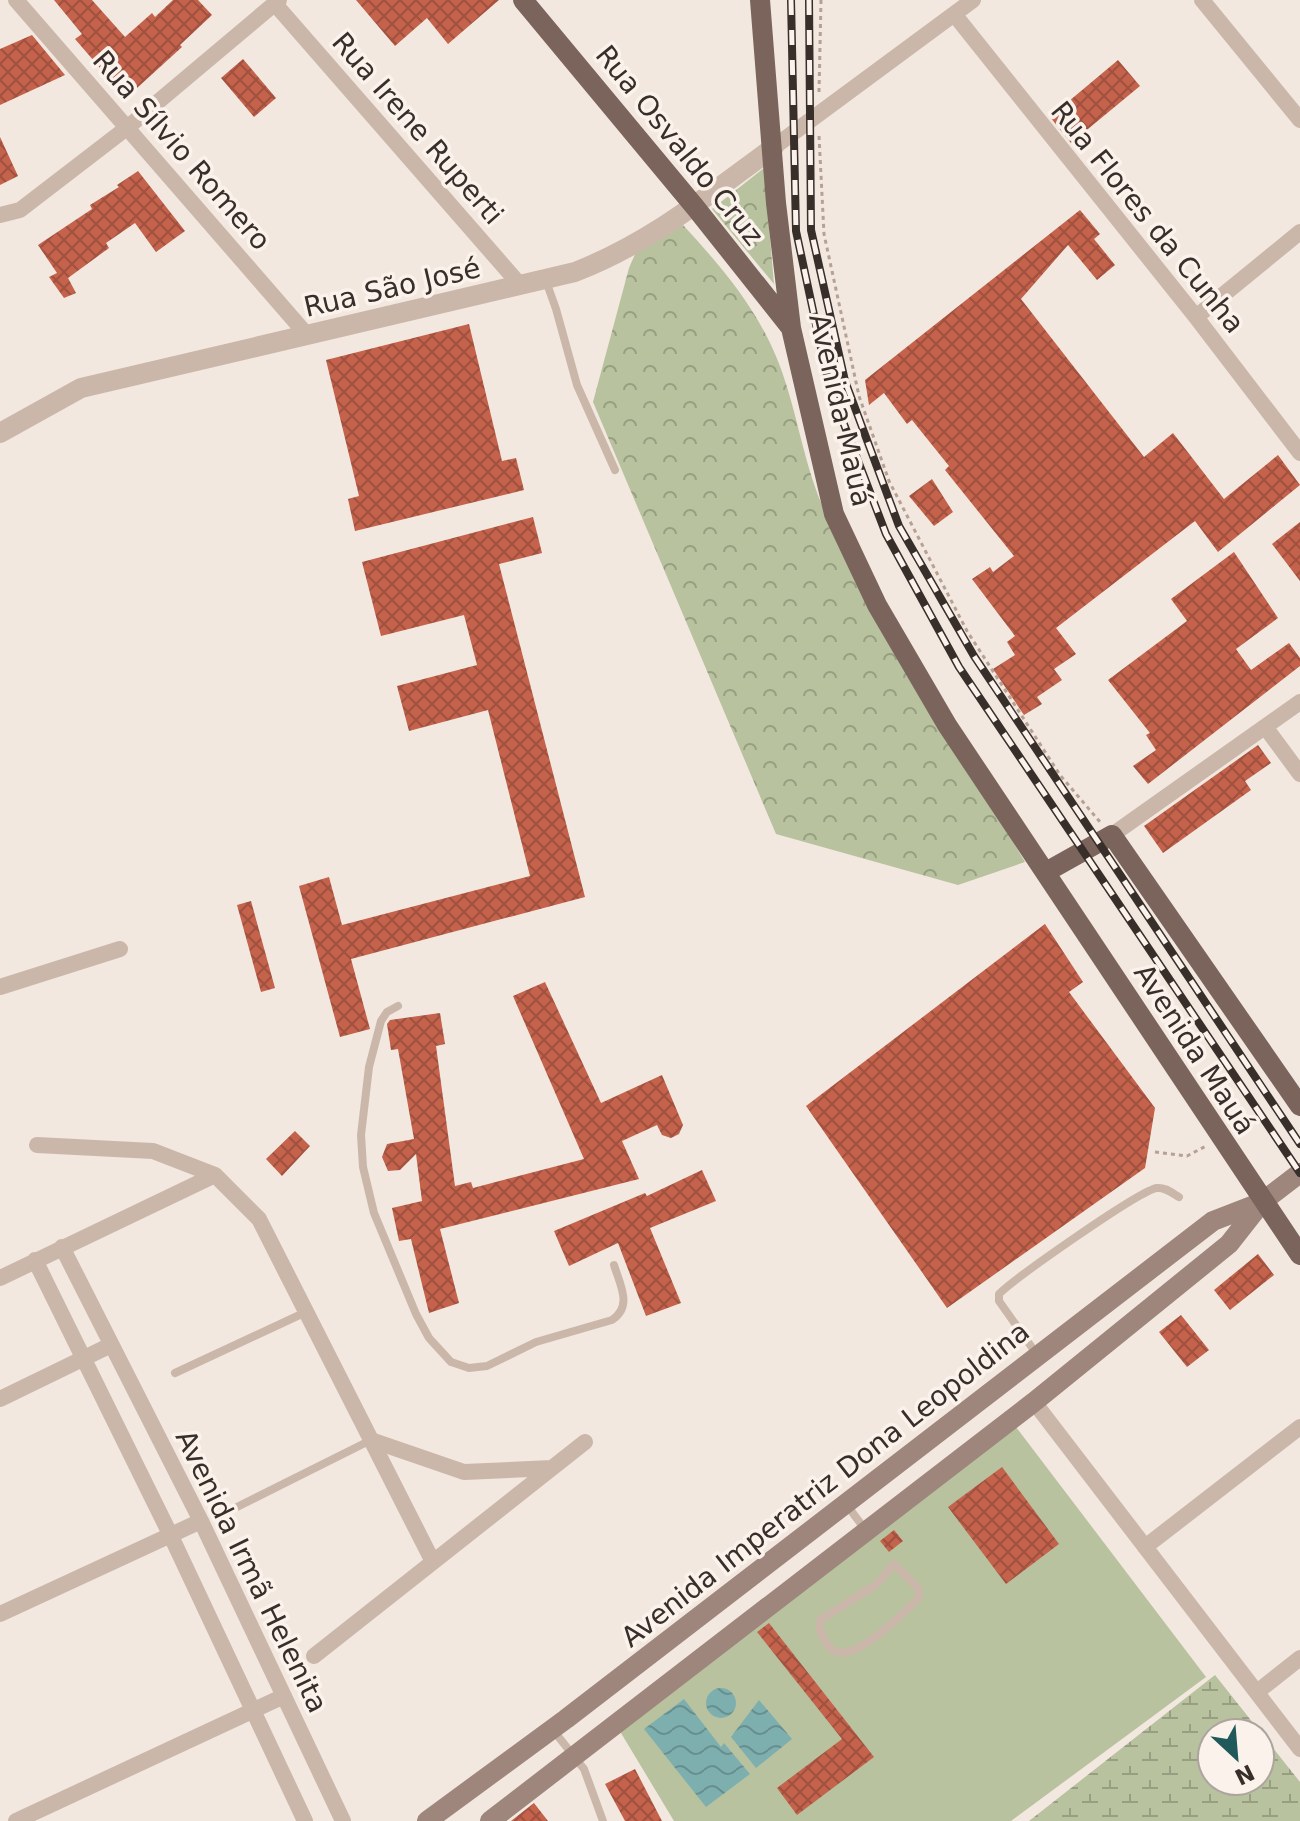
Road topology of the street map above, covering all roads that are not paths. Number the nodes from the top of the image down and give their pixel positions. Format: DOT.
graph roads {
  1 [pos="16,0"];
  2 [pos="523,0"];
  3 [pos="760,0"];
  4 [pos="973,0"];
  5 [pos="1202,0"];
  6 [pos="277,2"];
  7 [pos="954,14"];
  8 [pos="1300,120"];
  9 [pos="128,127"];
  10 [pos="774,147"];
  11 [pos="695,207"];
  12 [pos="0,215"];
  13 [pos="1300,232"];
  14 [pos="545,280"];
  15 [pos="521,286"];
  16 [pos="1196,317"];
  17 [pos="791,328"];
  18 [pos="307,335"];
  19 [pos="0,433"];
  20 [pos="1300,453"];
  21 [pos="615,470"];
  22 [pos="1300,702"];
  23 [pos="1266,728"];
  24 [pos="1300,774"];
  25 [pos="1112,835"];
  26 [pos="1046,872"];
  27 [pos="120,949"];
  28 [pos="0,987"];
  29 [pos="398,1006"];
  30 [pos="1300,1106"];
  31 [pos="37,1145"];
  32 [pos="1300,1173"];
  33 [pos="215,1175"];
  34 [pos="1179,1197"];
  35 [pos="1262,1202"];
  36 [pos="62,1247"];
  37 [pos="1300,1255"];
  38 [pos="35,1260"];
  39 [pos="614,1265"];
  40 [pos="0,1278"];
  41 [pos="93,1309"];
  42 [pos="306,1312"];
  43 [pos="66,1322"];
  44 [pos="111,1345"];
  45 [pos="1038,1356"];
  46 [pos="84,1358"];
  47 [pos="175,1373"];
  48 [pos="0,1399"];
  49 [pos="1034,1402"];
  50 [pos="1300,1427"];
  51 [pos="371,1440"];
  52 [pos="585,1442"];
  53 [pos="552,1468"];
  54 [pos="846,1504"];
  55 [pos="229,1511"];
  56 [pos="201,1521"];
  57 [pos="867,1533"];
  58 [pos="170,1534"];
  59 [pos="1145,1547"];
  60 [pos="433,1562"];
  61 [pos="894,1564"];
  62 [pos="733,1590"];
  63 [pos="0,1614"];
  64 [pos="756,1616"];
  65 [pos="314,1656"];
  66 [pos="1300,1658"];
  67 [pos="1257,1692"];
  68 [pos="284,1696"];
  69 [pos="254,1710"];
  70 [pos="553,1729"];
  71 [pos="1300,1749"];
  72 [pos="575,1757"];
  73 [pos="16,1821"];
  74 [pos="305,1821"];
  75 [pos="343,1821"];
  76 [pos="427,1821"];
  77 [pos="490,1821"];
  78 [pos="603,1821"];
  1 -- 9 [label="street, Rua Sílvio Romero"];
  2 -- 11 [label="main road, Rua Osvaldo Cruz"];
  3 -- 10 [label="main road, Avenida Mauá"];
  4 -- 7 [label="street"];
  5 -- 8 [label="street"];
  6 -- 9 [label="street"];
  6 -- 15 [label="street, Rua Irene Ruperti"];
  7 -- 10 [label="street"];
  7 -- 16 [label="street, Rua Flores da Cunha"];
  9 -- 12 [label="street"];
  9 -- 18 [label="street, Rua Sílvio Romero"];
  10 -- 11 [label="street, Rua São José"];
  10 -- 17 [label="main road, Avenida Mauá"];
  11 -- 14 [label="street, Rua São José"];
  11 -- 17 [label="main road, Rua Osvaldo Cruz"];
  13 -- 16 [label="street"];
  14 -- 15 [label="street, Rua São José"];
  14 -- 21 [label="lane"];
  15 -- 18 [label="street, Rua São José"];
  16 -- 20 [label="street, Rua Flores da Cunha"];
  17 -- 26 [label="main road, Avenida Mauá"];
  18 -- 19 [label="street, Rua São José"];
  22 -- 23 [label="street"];
  23 -- 24 [label="street"];
  23 -- 25 [label="street"];
  25 -- 26 [label="main road"];
  25 -- 30 [label="main road, Avenida Mauá"];
  26 -- 35 [label="main road, Avenida Mauá"];
  27 -- 28 [label="street"];
  29 -- 39 [label="lane"];
  31 -- 33 [label="street"];
  32 -- 35 [label="main road, Avenida Imperatriz Dona Leopoldina"];
  33 -- 36 [label="street"];
  33 -- 42 [label="street"];
  34 -- 45 [label="lane"];
  35 -- 37 [label="main road, Avenida Mauá"];
  35 -- 45 [label="main road, Avenida Imperatriz Dona Leopoldina"];
  35 -- 49 [label="main road, Avenida Imperatriz Dona Leopoldina"];
  36 -- 38 [label="street"];
  36 -- 41 [label="street, Avenida Irmã Helenita"];
  38 -- 40 [label="street"];
  38 -- 43 [label="street, Avenida Irmã Helenita"];
  41 -- 43 [label="street"];
  41 -- 44 [label="street, Avenida Irmã Helenita"];
  42 -- 47 [label="lane"];
  42 -- 51 [label="street"];
  43 -- 46 [label="street, Avenida Irmã Helenita"];
  44 -- 46 [label="street"];
  44 -- 56 [label="street, Avenida Irmã Helenita"];
  45 -- 54 [label="main road, Avenida Imperatriz Dona Leopoldina"];
  46 -- 48 [label="street"];
  46 -- 58 [label="street, Avenida Irmã Helenita"];
  49 -- 57 [label="main road, Avenida Imperatriz Dona Leopoldina"];
  49 -- 59 [label="street"];
  50 -- 59 [label="street"];
  51 -- 53 [label="street"];
  51 -- 55 [label="lane"];
  51 -- 60 [label="street"];
  52 -- 53 [label="street"];
  53 -- 60 [label="street"];
  54 -- 57 [label="lane"];
  54 -- 62 [label="main road, Avenida Imperatriz Dona Leopoldina"];
  56 -- 58 [label="street"];
  56 -- 68 [label="street, Avenida Irmã Helenita"];
  57 -- 64 [label="main road, Avenida Imperatriz Dona Leopoldina"];
  58 -- 63 [label="street"];
  58 -- 69 [label="street, Avenida Irmã Helenita"];
  59 -- 67 [label="street"];
  60 -- 65 [label="street"];
  61 -- 61 [label="lane"];
  62 -- 64 [label="main road"];
  62 -- 70 [label="main road, Avenida Imperatriz Dona Leopoldina"];
  64 -- 72 [label="main road, Avenida Imperatriz Dona Leopoldina"];
  66 -- 67 [label="street"];
  67 -- 71 [label="street"];
  68 -- 69 [label="street"];
  68 -- 75 [label="street, Avenida Irmã Helenita"];
  69 -- 73 [label="street"];
  69 -- 74 [label="street, Avenida Irmã Helenita"];
  70 -- 72 [label="lane"];
  70 -- 76 [label="main road, Avenida Imperatriz Dona Leopoldina"];
  72 -- 77 [label="main road, Avenida Imperatriz Dona Leopoldina"];
  72 -- 78 [label="lane"];
}
